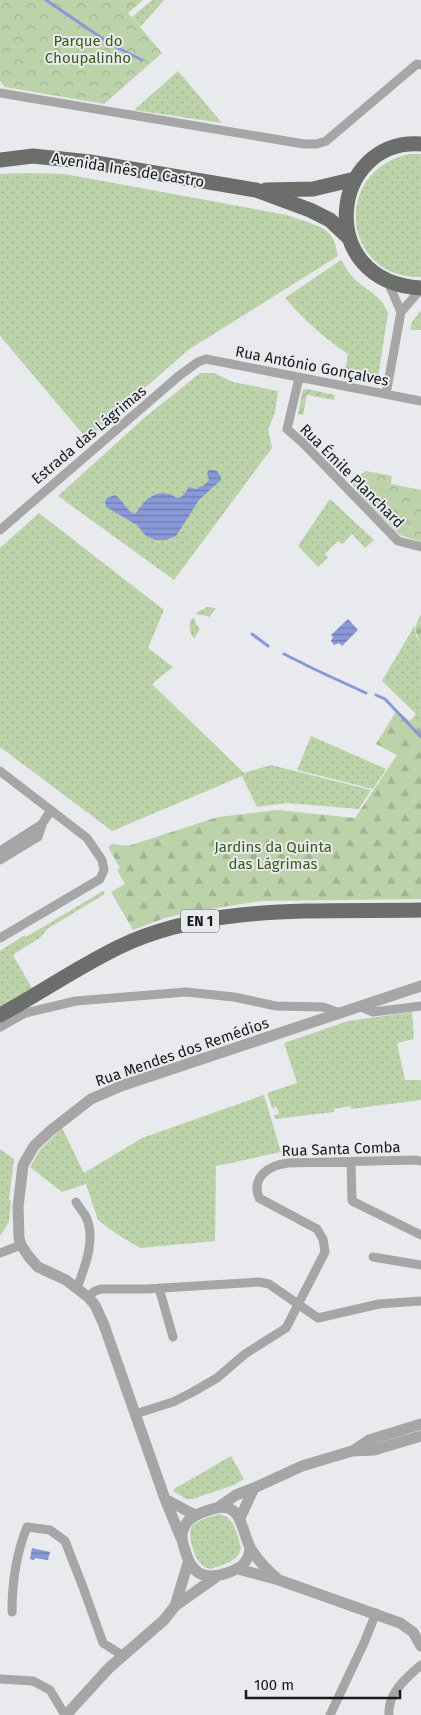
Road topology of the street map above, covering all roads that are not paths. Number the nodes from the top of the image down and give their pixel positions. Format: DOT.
graph roads {
  1 [pos="421,65"];
  2 [pos="0,92"];
  3 [pos="421,144"];
  4 [pos="0,160"];
  5 [pos="356,178"];
  6 [pos="256,190"];
  7 [pos="348,237"];
  8 [pos="388,282"];
  9 [pos="421,288"];
  10 [pos="402,312"];
  11 [pos="198,362"];
  12 [pos="299,378"];
  13 [pos="386,394"];
  14 [pos="421,401"];
  15 [pos="0,530"];
  16 [pos="421,547"];
  17 [pos="0,771"];
  18 [pos="51,810"];
  19 [pos="42,824"];
  20 [pos="0,851"];
  21 [pos="0,860"];
  22 [pos="421,910"];
  23 [pos="0,938"];
  24 [pos="421,986"];
  25 [pos="359,1006"];
  26 [pos="421,1006"];
  27 [pos="340,1013"];
  28 [pos="0,1015"];
  29 [pos="0,1027"];
  30 [pos="421,1161"];
  31 [pos="351,1162"];
  32 [pos="76,1202"];
  33 [pos="421,1235"];
  34 [pos="21,1245"];
  35 [pos="0,1253"];
  36 [pos="373,1257"];
  37 [pos="421,1265"];
  38 [pos="77,1288"];
  39 [pos="159,1288"];
  40 [pos="88,1297"];
  41 [pos="421,1301"];
  42 [pos="298,1305"];
  43 [pos="174,1337"];
  44 [pos="135,1414"];
  45 [pos="417,1431"];
  46 [pos="254,1488"];
  47 [pos="165,1499"];
  48 [pos="217,1508"];
  49 [pos="195,1515"];
  50 [pos="240,1518"];
  51 [pos="181,1538"];
  52 [pos="250,1548"];
  53 [pos="188,1563"];
  54 [pos="238,1569"];
  55 [pos="216,1577"];
  56 [pos="279,1580"];
  57 [pos="175,1606"];
  58 [pos="12,1612"];
  59 [pos="376,1613"];
  60 [pos="417,1629"];
  61 [pos="421,1646"];
  62 [pos="122,1655"];
  63 [pos="421,1665"];
  64 [pos="0,1679"];
  65 [pos="66,1715"];
  66 [pos="330,1715"];
  67 [pos="389,1715"];
  1 -- 2 [label="street"];
  3 -- 5 [label="main road"];
  4 -- 6 [label="main road, Avenida Inês de Castro"];
  5 -- 6 [label="main road, Avenida Inês de Castro"];
  5 -- 7 [label="main road"];
  6 -- 7 [label="main road, Avenida Inês de Castro"];
  7 -- 8 [label="main road"];
  8 -- 9 [label="main road"];
  8 -- 10 [label="street"];
  9 -- 10 [label="street"];
  10 -- 13 [label="street"];
  11 -- 12 [label="street, Rua António Gonçalves"];
  11 -- 15 [label="street, Estrada das Lágrimas"];
  12 -- 13 [label="street, Rua António Gonçalves"];
  12 -- 16 [label="street, Rua Émile Planchard"];
  13 -- 14 [label="street, Rua António Gonçalves"];
  17 -- 18 [label="street"];
  18 -- 19 [label="street"];
  18 -- 23 [label="street"];
  19 -- 20 [label="street"];
  19 -- 21 [label="street"];
  22 -- 28 [label="main road, EN 1"];
  24 -- 25 [label="street, Rua Mendes dos Remédios"];
  25 -- 26 [label="street"];
  25 -- 27 [label="street, Rua Mendes dos Remédios"];
  27 -- 29 [label="street"];
  27 -- 34 [label="street, Rua Mendes dos Remédios"];
  30 -- 31 [label="street, Rua Santa Comba"];
  31 -- 33 [label="street"];
  31 -- 42 [label="street, Rua Santa Comba"];
  32 -- 38 [label="street"];
  34 -- 35 [label="street"];
  34 -- 38 [label="street"];
  36 -- 37 [label="street"];
  38 -- 40 [label="street"];
  39 -- 40 [label="street"];
  39 -- 42 [label="street"];
  39 -- 43 [label="street"];
  40 -- 44 [label="street"];
  41 -- 42 [label="street"];
  42 -- 44 [label="street"];
  44 -- 47 [label="street"];
  45 -- 46 [label="street"];
  46 -- 48 [label="street"];
  46 -- 50 [label="street"];
  47 -- 49 [label="street"];
  47 -- 51 [label="street"];
  48 -- 49 [label="street"];
  48 -- 50 [label="street"];
  49 -- 51 [label="street"];
  50 -- 52 [label="street"];
  51 -- 53 [label="street"];
  52 -- 54 [label="street"];
  52 -- 56 [label="street"];
  53 -- 55 [label="street"];
  53 -- 57 [label="street"];
  54 -- 55 [label="street"];
  54 -- 56 [label="street"];
  55 -- 57 [label="street"];
  56 -- 59 [label="street"];
  57 -- 62 [label="street"];
  58 -- 62 [label="street"];
  59 -- 60 [label="street"];
  59 -- 66 [label="street"];
  60 -- 61 [label="street"];
  62 -- 65 [label="street"];
  63 -- 67 [label="street"];
  64 -- 65 [label="street"];
}
